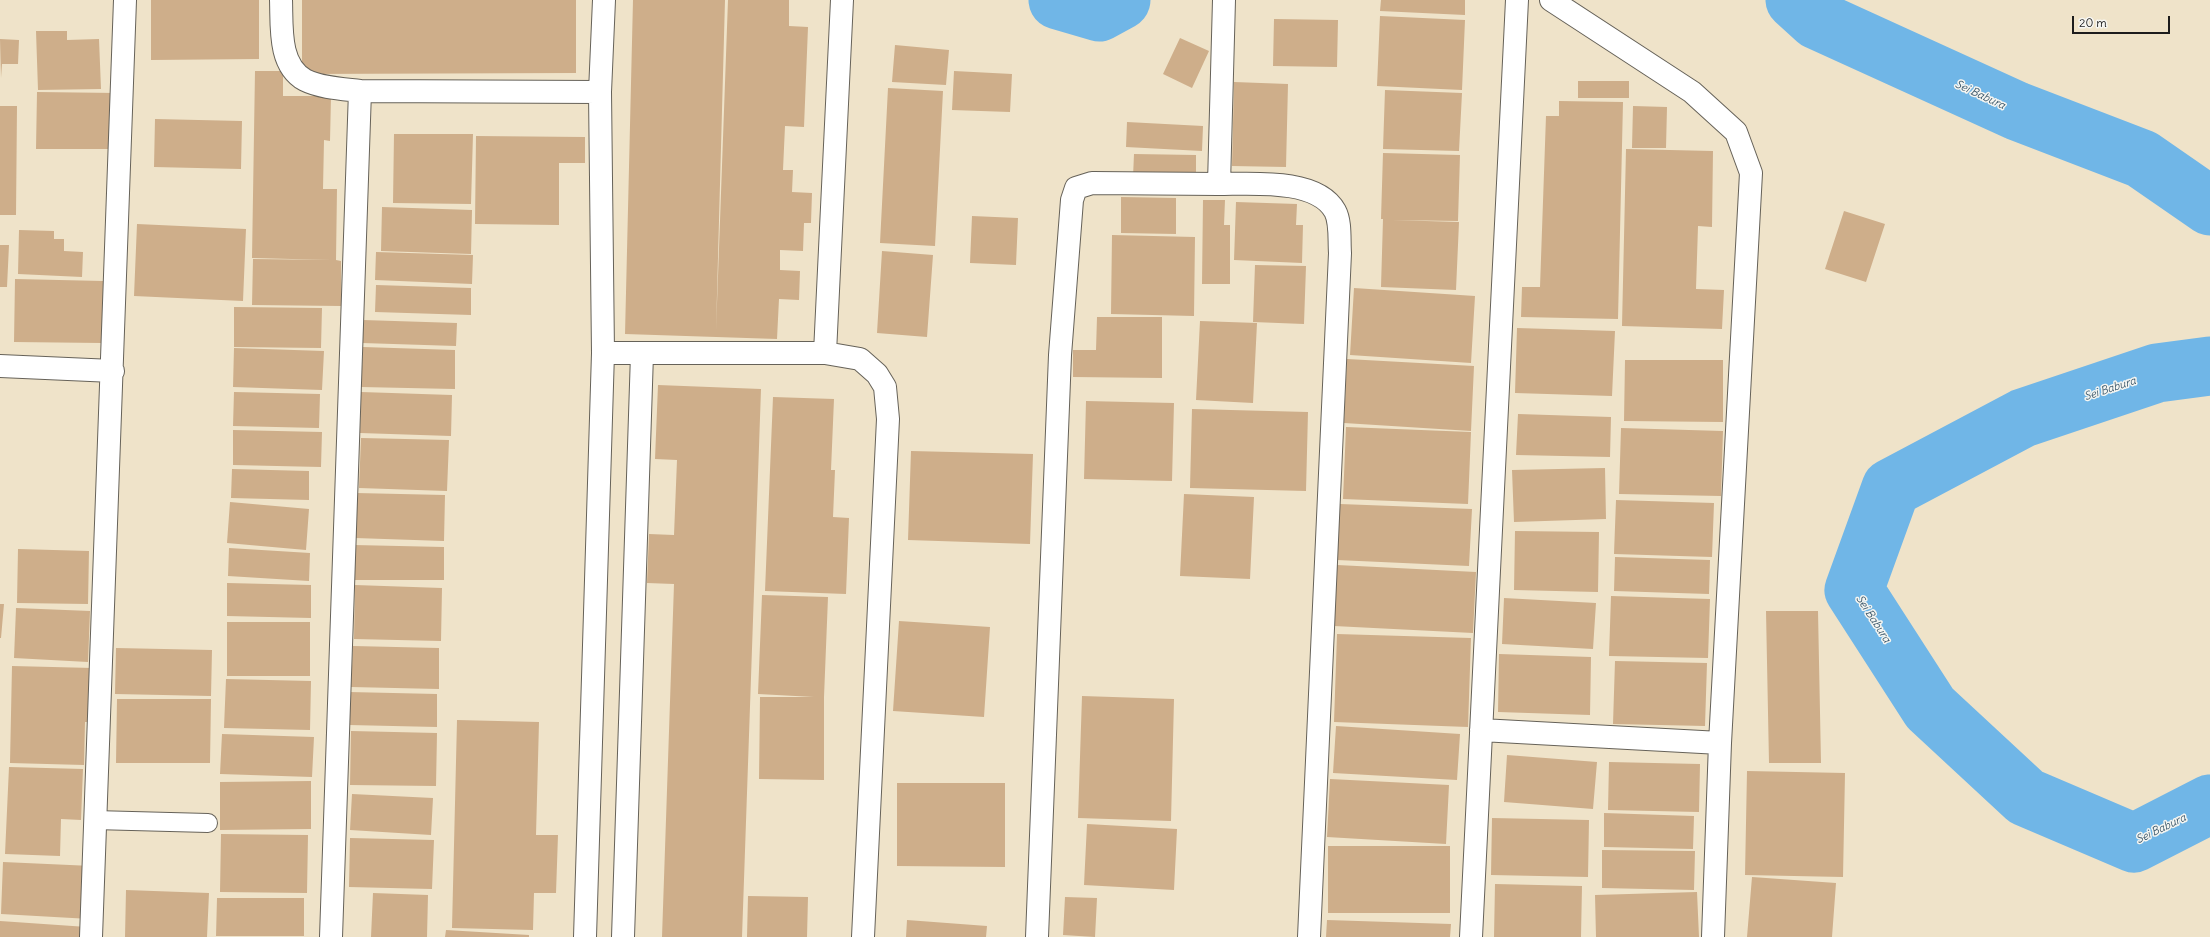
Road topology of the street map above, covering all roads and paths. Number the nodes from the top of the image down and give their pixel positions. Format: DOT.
graph roads {
  1 [pos="125,0"];
  2 [pos="281,0"];
  3 [pos="604,0"];
  4 [pos="842,0"];
  5 [pos="1224,0"];
  6 [pos="1517,0"];
  7 [pos="1551,0"];
  8 [pos="360,91"];
  9 [pos="600,92"];
  10 [pos="1219,184"];
  11 [pos="603,353"];
  12 [pos="825,353"];
  13 [pos="642,354"];
  14 [pos="0,366"];
  15 [pos="112,371"];
  16 [pos="1481,730"];
  17 [pos="1720,743"];
  18 [pos="94,820"];
  19 [pos="208,823"];
  20 [pos="91,937"];
  21 [pos="330,937"];
  22 [pos="585,937"];
  23 [pos="623,937"];
  24 [pos="863,937"];
  25 [pos="1037,937"];
  26 [pos="1309,937"];
  27 [pos="1471,937"];
  28 [pos="1713,937"];
  1 -- 15 [label="street"];
  2 -- 8 [label="street"];
  3 -- 9 [label="street"];
  4 -- 12 [label="street"];
  5 -- 10 [label="street"];
  6 -- 16 [label="street"];
  7 -- 17 [label="street"];
  8 -- 9 [label="street"];
  8 -- 21 [label="street"];
  9 -- 11 [label="street"];
  10 -- 25 [label="street"];
  10 -- 26 [label="street"];
  11 -- 13 [label="street"];
  11 -- 22 [label="street"];
  12 -- 13 [label="street"];
  12 -- 24 [label="street"];
  13 -- 23 [label="street"];
  14 -- 15 [label="street"];
  15 -- 18 [label="street"];
  16 -- 17 [label="street"];
  16 -- 27 [label="street"];
  17 -- 28 [label="street"];
  18 -- 19 [label="lane"];
  18 -- 20 [label="street"];
}
